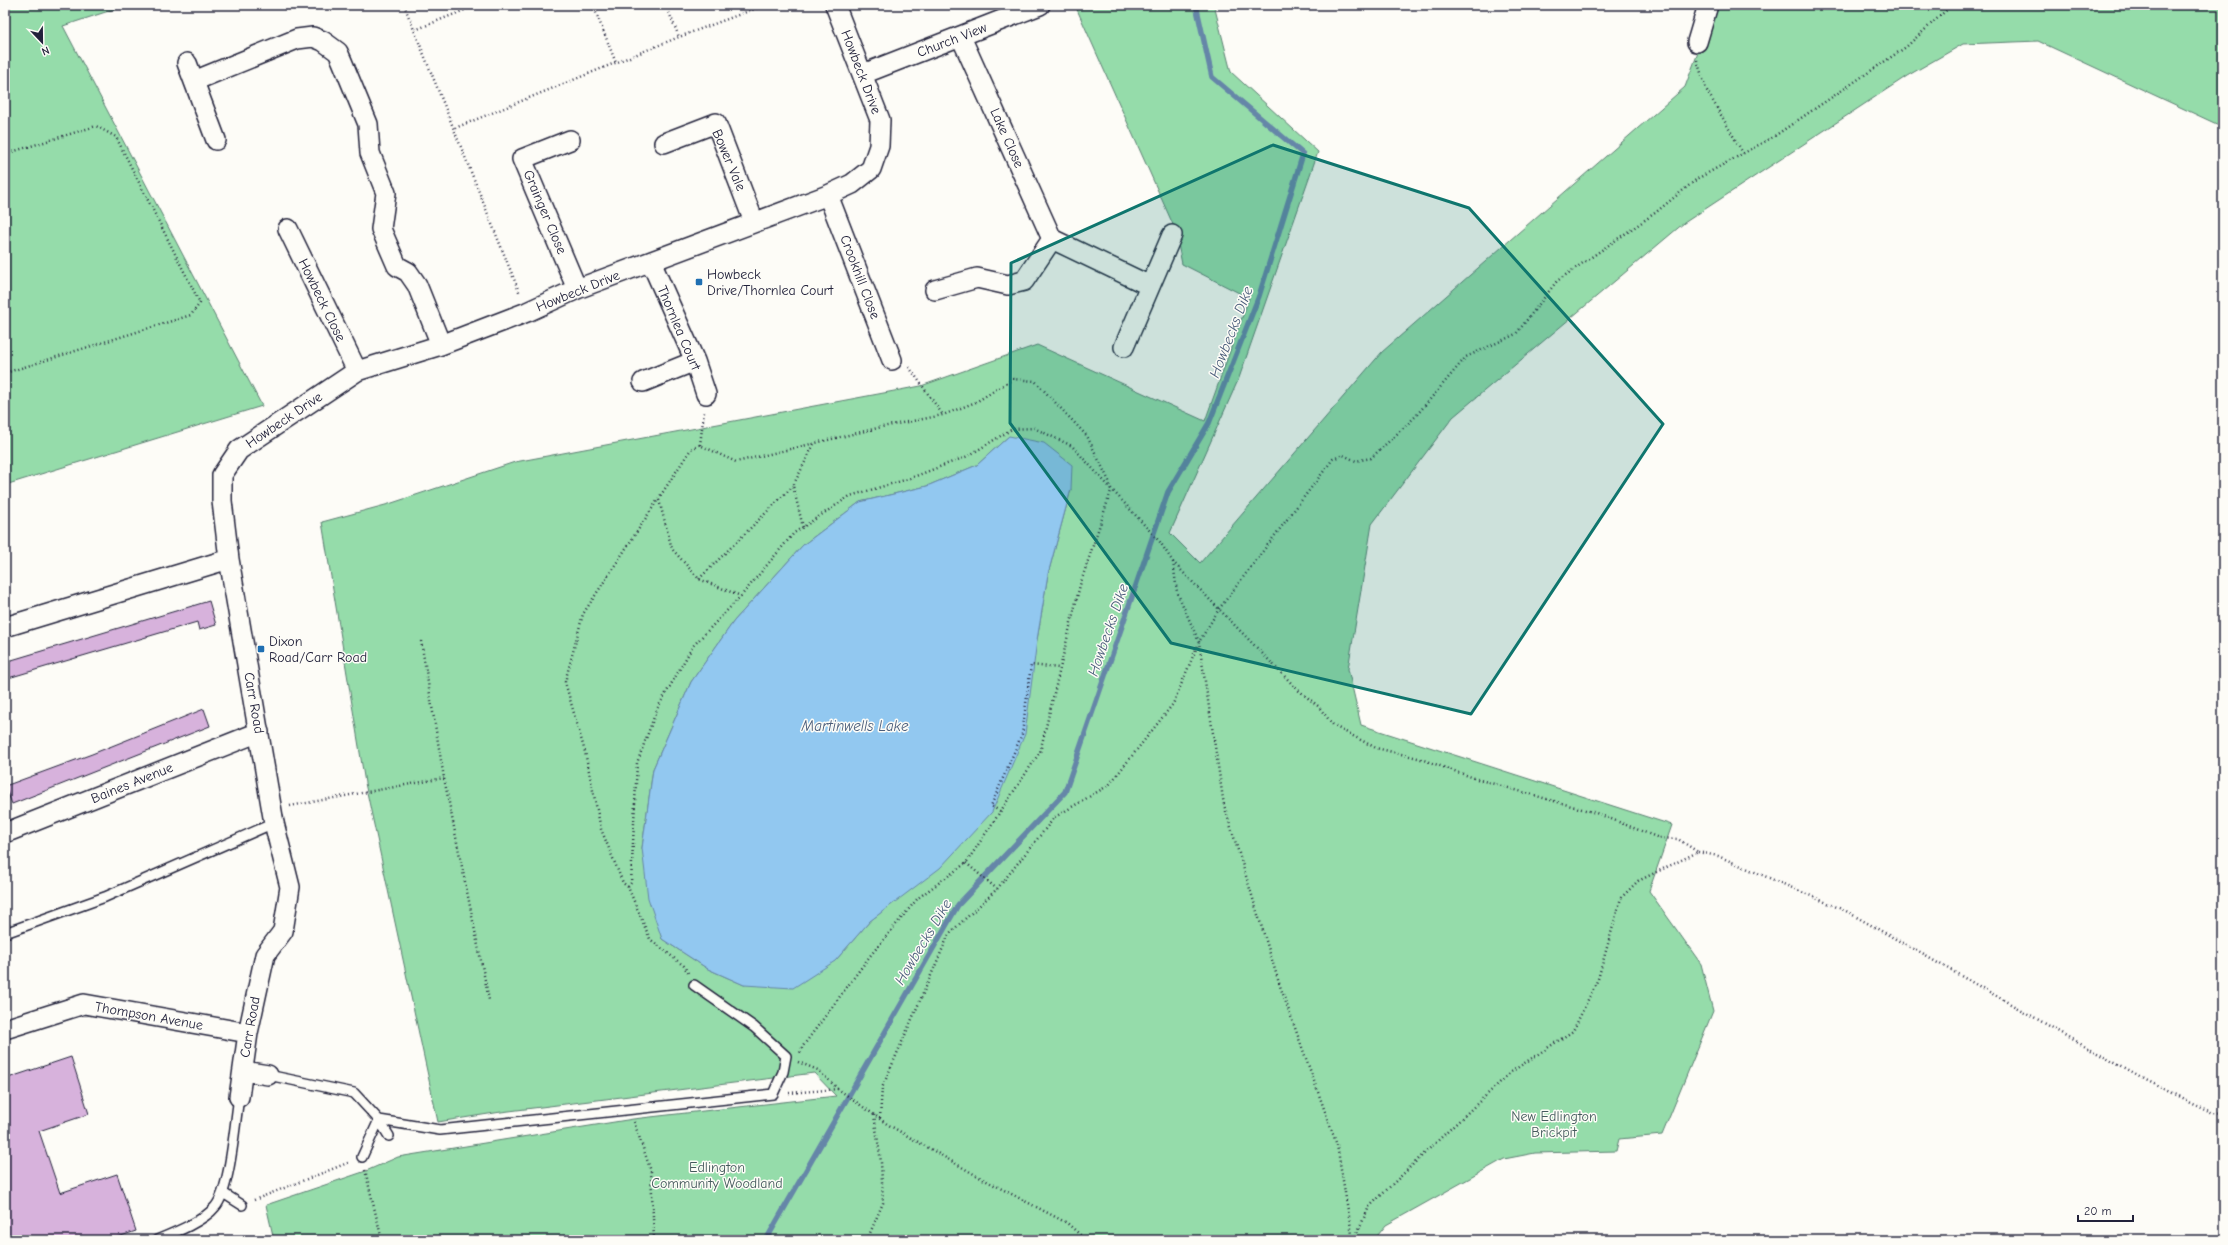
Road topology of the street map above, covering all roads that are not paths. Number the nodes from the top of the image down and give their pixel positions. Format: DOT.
graph roads {
  1 [pos="835,5"];
  2 [pos="1040,5"];
  3 [pos="1708,5"];
  4 [pos="961,37"];
  5 [pos="1696,42"];
  6 [pos="187,63"];
  7 [pos="862,74"];
  8 [pos="194,81"];
  9 [pos="216,140"];
  10 [pos="570,140"];
  11 [pos="664,144"];
  12 [pos="828,195"];
  13 [pos="754,222"];
  14 [pos="288,228"];
  15 [pos="1172,235"];
  16 [pos="1052,240"];
  17 [pos="651,262"];
  18 [pos="1150,286"];
  19 [pos="577,289"];
  20 [pos="935,290"];
  21 [pos="441,345"];
  22 [pos="1124,347"];
  23 [pos="892,360"];
  24 [pos="695,361"];
  25 [pos="357,371"];
  26 [pos="643,382"];
  27 [pos="706,394"];
  28 [pos="229,559"];
  29 [pos="5,627"];
  30 [pos="259,732"];
  31 [pos="273,816"];
  32 [pos="5,833"];
  33 [pos="5,933"];
  34 [pos="694,985"];
  35 [pos="5,1029"];
  36 [pos="248,1033"];
  37 [pos="243,1071"];
  38 [pos="268,1075"];
  39 [pos="239,1097"];
  40 [pos="379,1120"];
  41 [pos="389,1136"];
  42 [pos="362,1157"];
  43 [pos="223,1193"];
  44 [pos="242,1205"];
  45 [pos="158,1240"];
  1 -- 7 [label="street, Howbeck Drive"];
  2 -- 4 [label="street, Church View"];
  3 -- 5 [label="street"];
  4 -- 7 [label="street, Church View"];
  4 -- 16 [label="street, Lake Close"];
  6 -- 8 [label="street"];
  7 -- 12 [label="street, Howbeck Drive"];
  8 -- 9 [label="street"];
  8 -- 21 [label="street"];
  10 -- 19 [label="street, Grainger Close"];
  11 -- 13 [label="street, Bower Vale"];
  12 -- 13 [label="street, Howbeck Drive"];
  12 -- 23 [label="street, Crookhill Close"];
  13 -- 17 [label="street, Howbeck Drive"];
  14 -- 25 [label="street, Howbeck Close"];
  15 -- 18 [label="street"];
  16 -- 18 [label="street"];
  16 -- 20 [label="street"];
  17 -- 19 [label="street, Howbeck Drive"];
  17 -- 24 [label="street, Thornlea Court"];
  18 -- 22 [label="street"];
  19 -- 21 [label="street, Howbeck Drive"];
  21 -- 25 [label="street, Howbeck Drive"];
  24 -- 26 [label="street"];
  24 -- 27 [label="street, Thornlea Court"];
  25 -- 28 [label="street, Howbeck Drive"];
  28 -- 29 [label="street"];
  28 -- 30 [label="street, Carr Road"];
  30 -- 31 [label="street, Carr Road"];
  30 -- 32 [label="street, Baines Avenue"];
  31 -- 33 [label="lane"];
  31 -- 36 [label="street, Carr Road"];
  34 -- 40 [label="lane"];
  35 -- 36 [label="street, Thompson Avenue"];
  36 -- 37 [label="street, Carr Road"];
  37 -- 38 [label="street, Carr Road"];
  37 -- 39 [label="street, Carr Road"];
  38 -- 40 [label="lane"];
  39 -- 43 [label="lane"];
  40 -- 41 [label="lane"];
  40 -- 42 [label="lane"];
  43 -- 44 [label="lane"];
  43 -- 45 [label="lane"];
}
